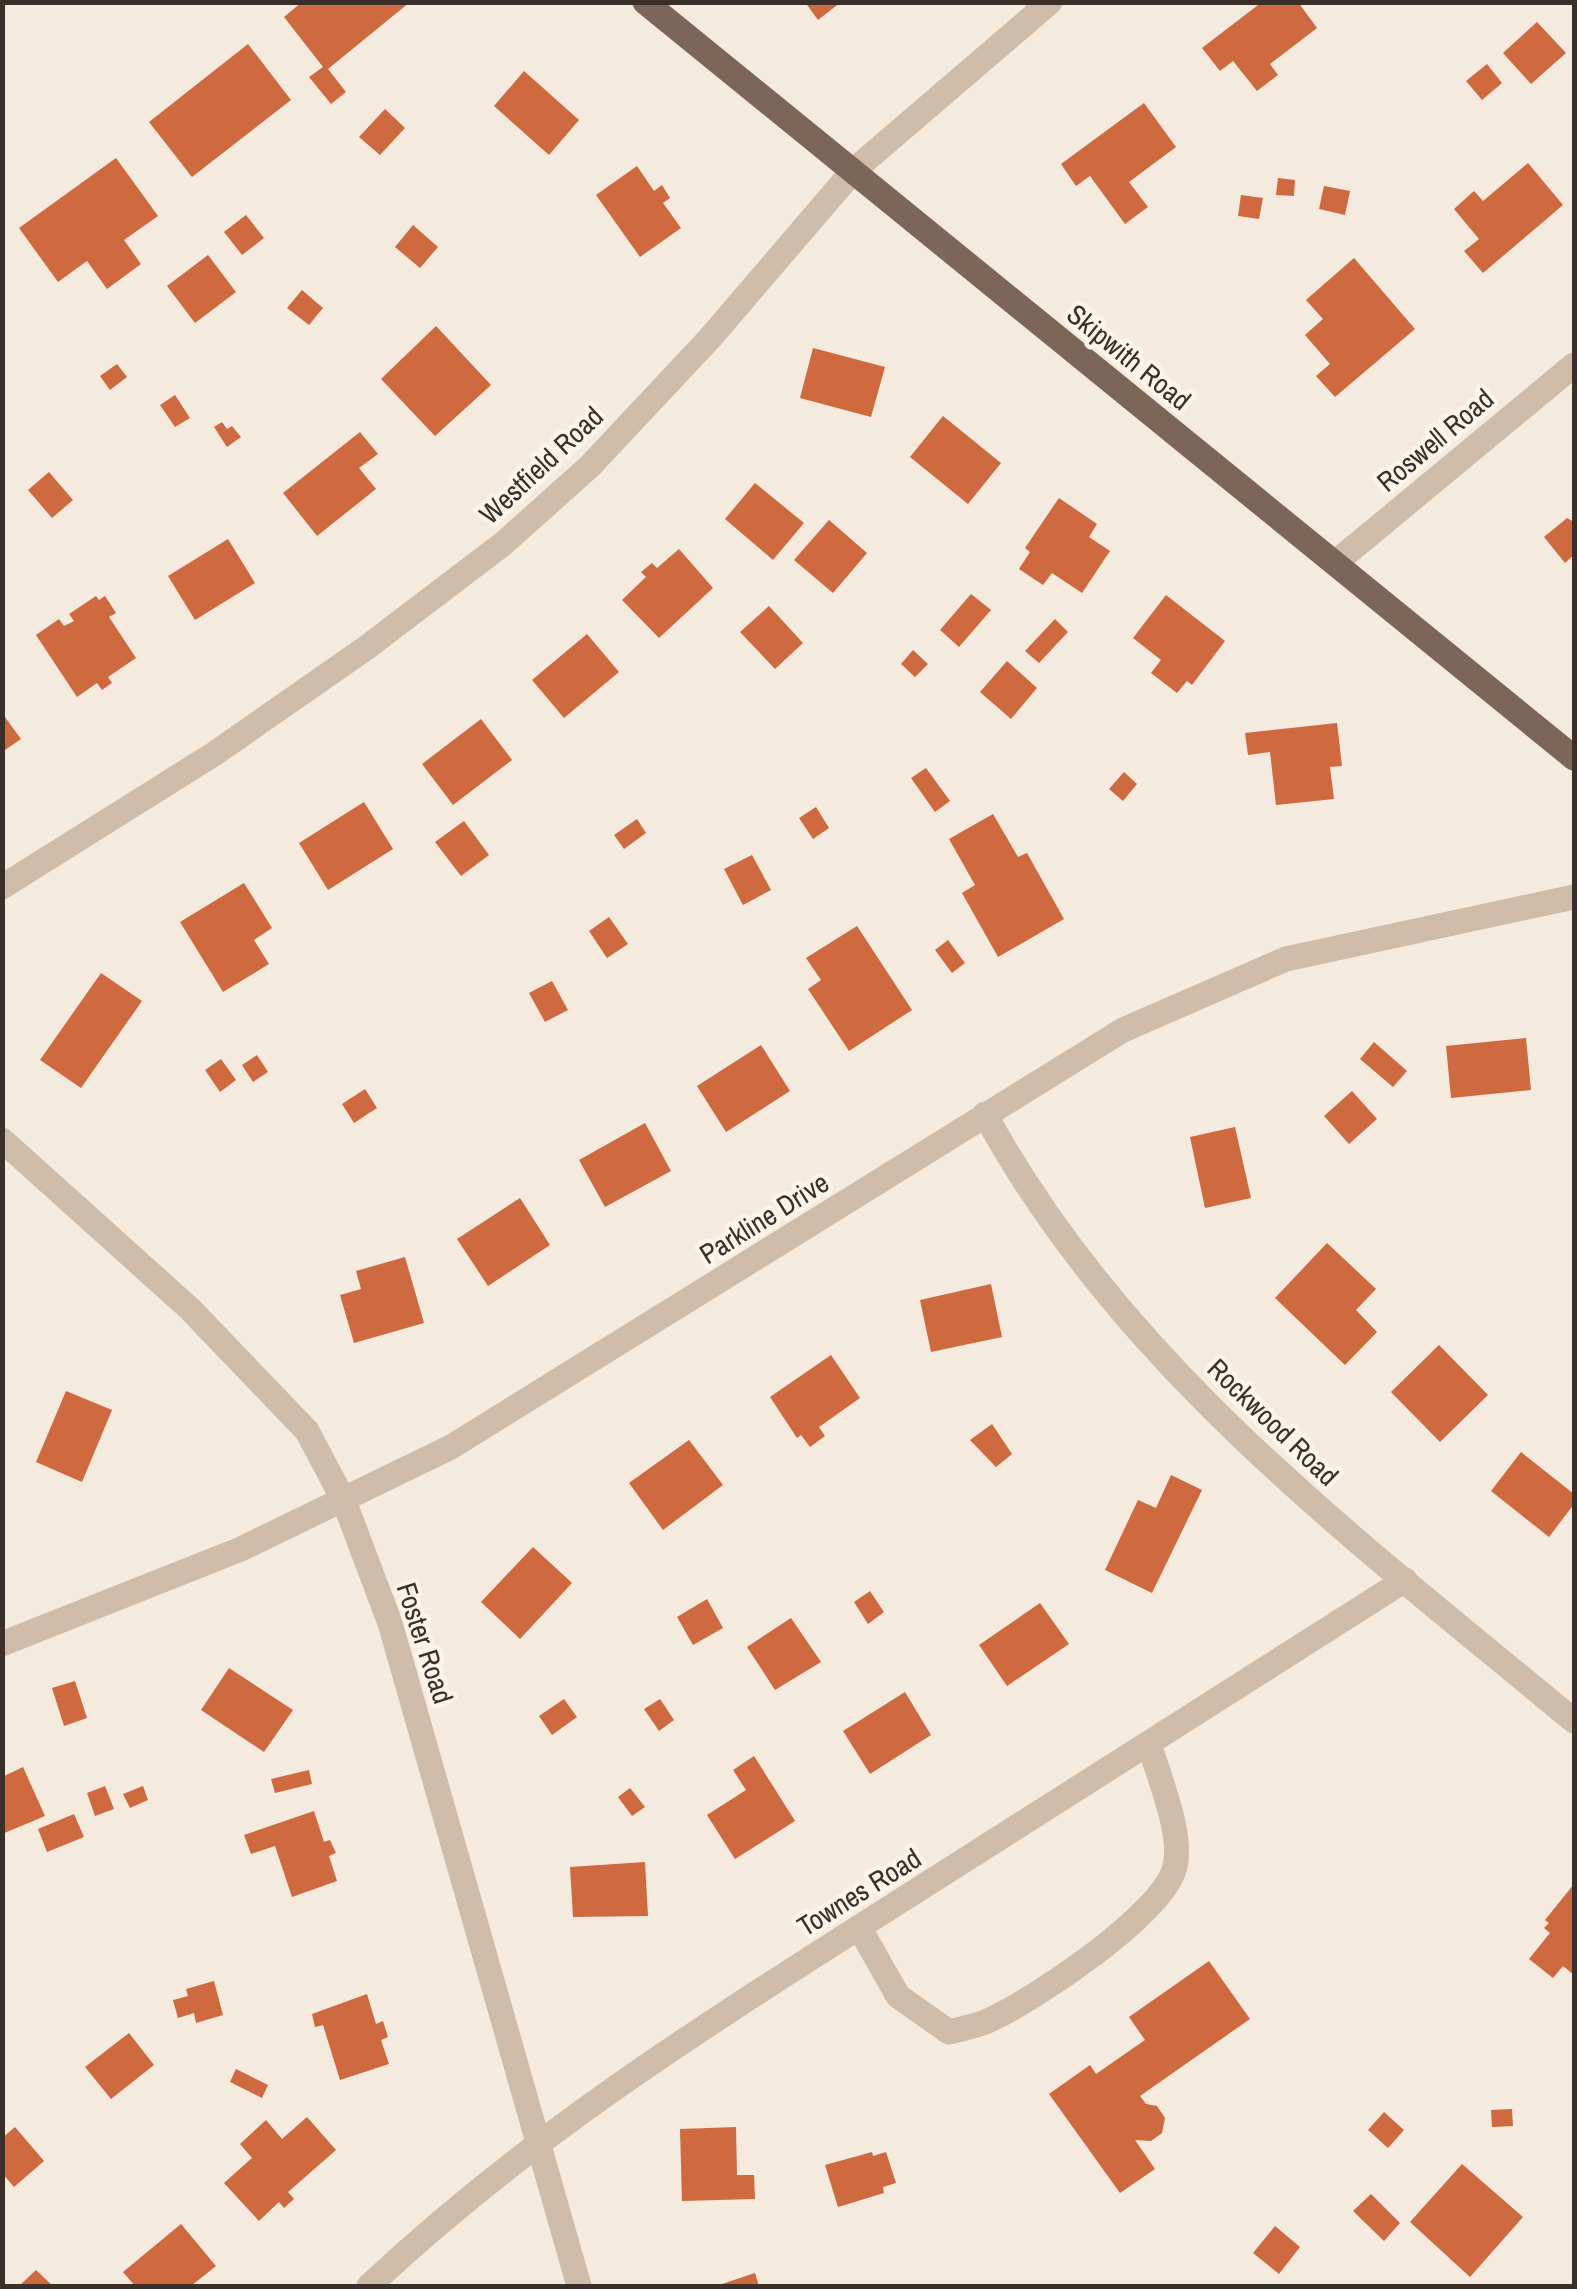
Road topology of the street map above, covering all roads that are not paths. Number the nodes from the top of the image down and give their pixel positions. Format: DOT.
graph roads {
  1 [pos="644,2"];
  2 [pos="1050,2"];
  3 [pos="853,171"];
  4 [pos="1574,365"];
  5 [pos="1335,563"];
  6 [pos="1574,758"];
  7 [pos="2,888"];
  8 [pos="1574,898"];
  9 [pos="985,1114"];
  10 [pos="2,1140"];
  11 [pos="344,1500"];
  12 [pos="1405,1580"];
  13 [pos="2,1644"];
  14 [pos="1574,1721"];
  15 [pos="1149,1743"];
  16 [pos="859,1927"];
  17 [pos="538,2140"];
  18 [pos="369,2286"];
  19 [pos="578,2286"];
  1 -- 3 [label="main road, Skipwith Road"];
  2 -- 3 [label="street, Westfield Road"];
  3 -- 5 [label="main road, Skipwith Road"];
  3 -- 7 [label="street, Westfield Road"];
  4 -- 5 [label="street, Roswell Road"];
  5 -- 6 [label="main road, Skipwith Road"];
  8 -- 9 [label="street, Parkline Drive"];
  9 -- 11 [label="street, Parkline Drive"];
  9 -- 12 [label="street, Rockwood Road"];
  10 -- 11 [label="street, Foster Road"];
  11 -- 13 [label="street, Parkline Drive"];
  11 -- 17 [label="street, Foster Road"];
  12 -- 14 [label="street, Rockwood Road"];
  12 -- 15 [label="street, Townes Road"];
  15 -- 16 [label="street, Townes Road"];
  15 -- 16 [label="street"];
  16 -- 17 [label="street, Townes Road"];
  17 -- 18 [label="street, Townes Road"];
  17 -- 19 [label="street, Foster Road"];
}
